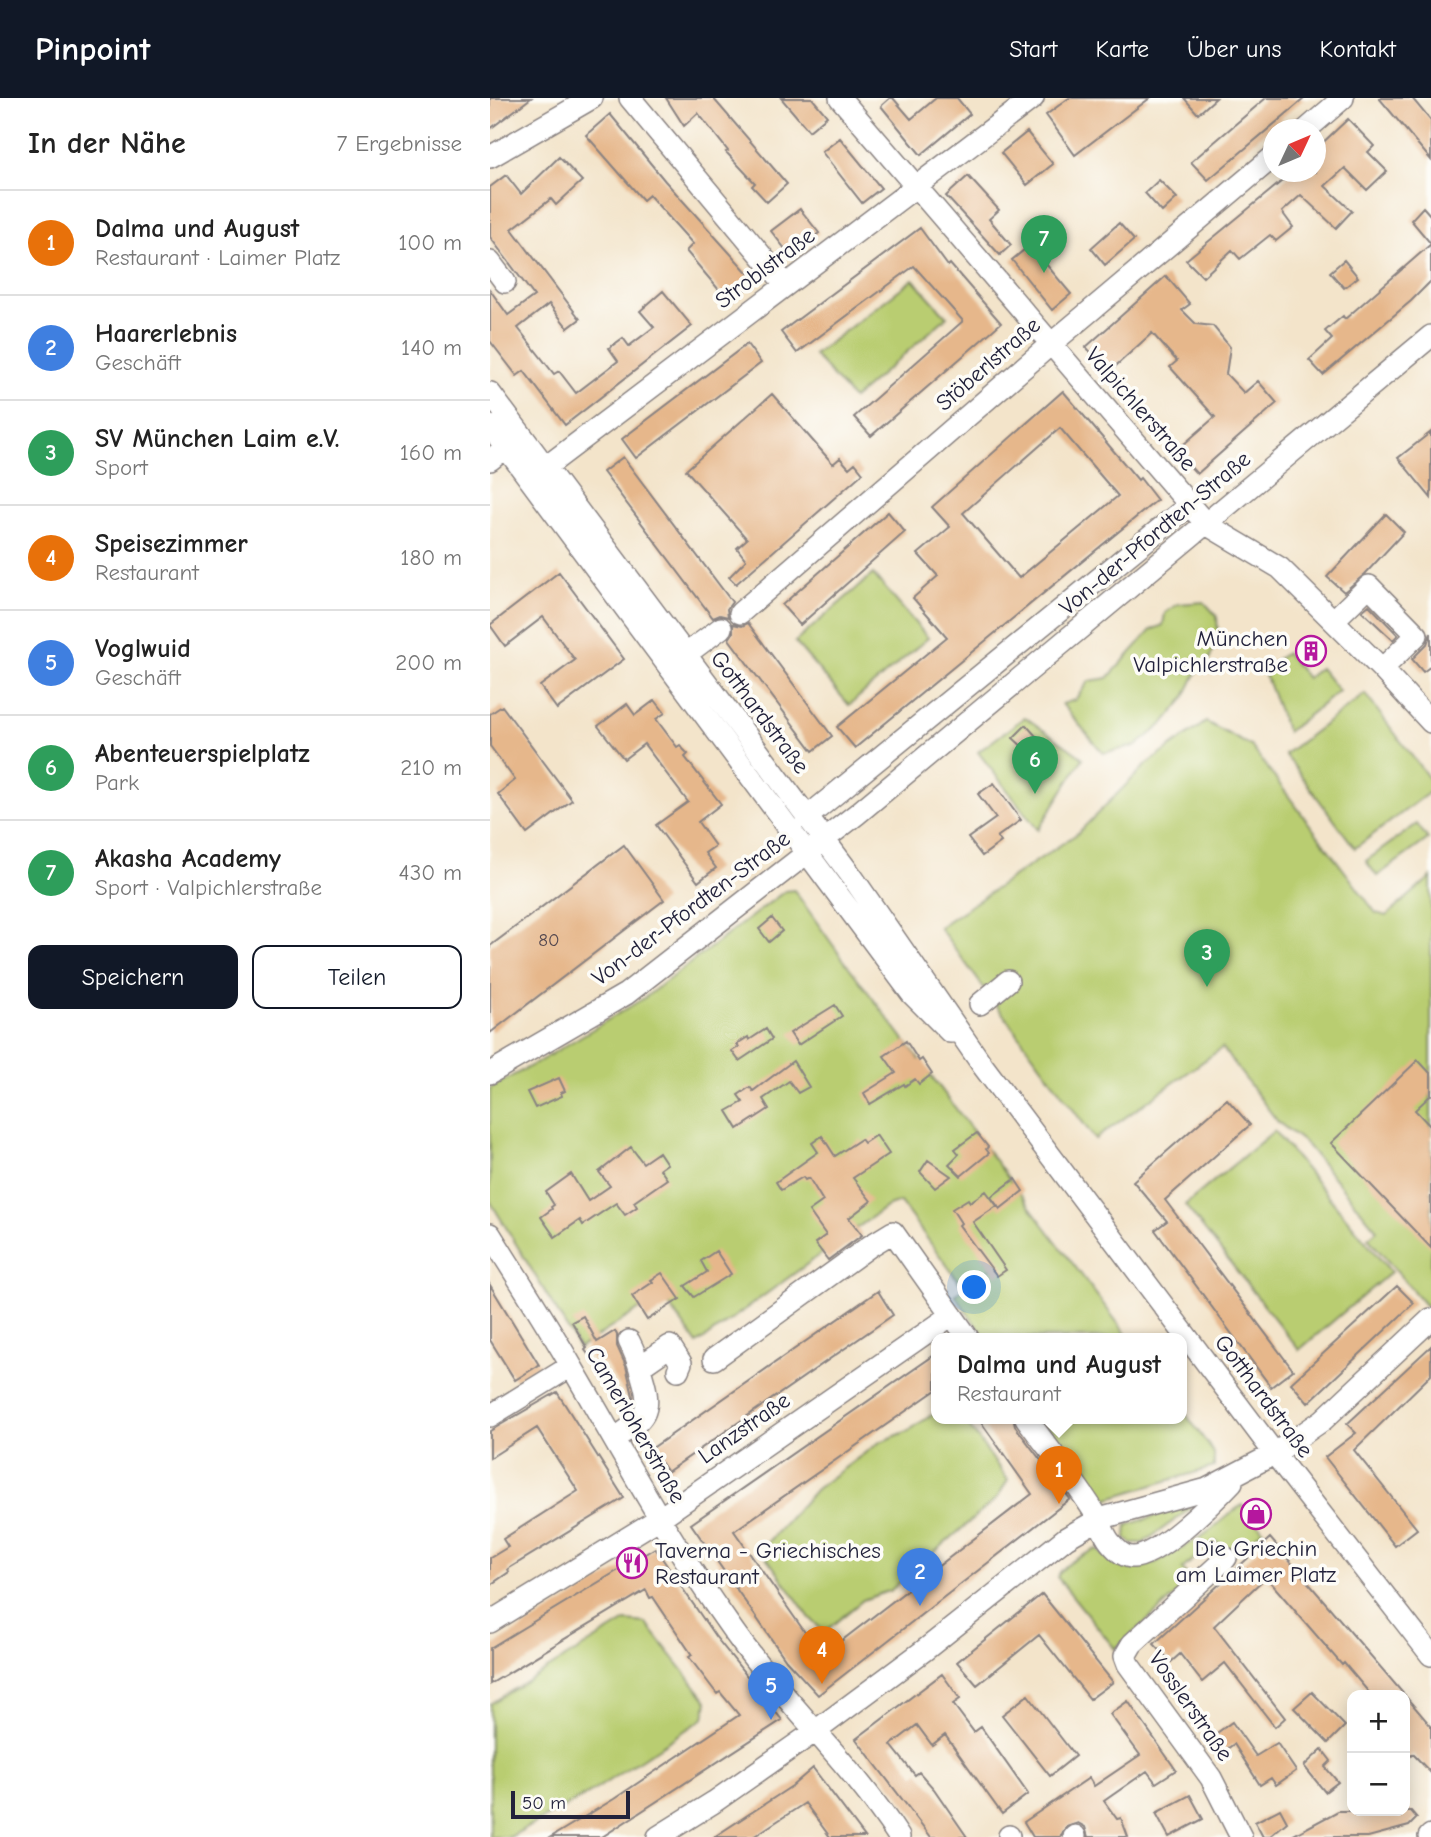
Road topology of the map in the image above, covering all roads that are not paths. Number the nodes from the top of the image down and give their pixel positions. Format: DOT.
graph roads {
  1 [pos="592,98"];
  2 [pos="630,98"];
  3 [pos="840,98"];
  4 [pos="1033,98"];
  5 [pos="1343,98"];
  6 [pos="1319,119"];
  7 [pos="490,157"];
  8 [pos="1263,165"];
  9 [pos="916,188"];
  10 [pos="490,262"];
  11 [pos="505,282"];
  12 [pos="786,285"];
  13 [pos="1431,336"];
  14 [pos="1051,344"];
  15 [pos="490,393"];
  16 [pos="490,426"];
  17 [pos="506,448"];
  18 [pos="537,474"];
  19 [pos="1188,506"];
  20 [pos="1206,524"];
  21 [pos="740,613"];
  22 [pos="1334,620"];
  23 [pos="720,628"];
  24 [pos="685,655"];
  25 [pos="1382,669"];
  26 [pos="1431,722"];
  27 [pos="894,748"];
  28 [pos="911,769"];
  29 [pos="806,818"];
  30 [pos="816,847"];
  31 [pos="1008,981"];
  32 [pos="980,1004"];
  33 [pos="490,1073"];
  34 [pos="490,1234"];
  35 [pos="952,1315"];
  36 [pos="1431,1319"];
  37 [pos="965,1333"];
  38 [pos="1183,1333"];
  39 [pos="1187,1338"];
  40 [pos="629,1342"];
  41 [pos="714,1359"];
  42 [pos="572,1366"];
  43 [pos="641,1366"];
  44 [pos="678,1370"];
  45 [pos="490,1416"];
  46 [pos="1030,1424"];
  47 [pos="614,1439"];
  48 [pos="1274,1454"];
  49 [pos="1241,1473"];
  50 [pos="660,1518"];
  51 [pos="1098,1519"];
  52 [pos="1227,1558"];
  53 [pos="490,1622"];
  54 [pos="1431,1655"];
  55 [pos="817,1730"];
  56 [pos="893,1835"];
  57 [pos="658,1837"];
  58 [pos="1241,1837"];
  1 -- 7 [label="street"];
  2 -- 12 [label="street"];
  3 -- 9 [label="street, Valpichlerstraße"];
  4 -- 9 [label="street, Stroblstraße"];
  5 -- 6 [label="street"];
  8 -- 14 [label="street, Stöberlstraße"];
  9 -- 12 [label="street, Stroblstraße"];
  9 -- 14 [label="street, Valpichlerstraße"];
  10 -- 11 [label="street"];
  12 -- 18 [label="street, Stroblstraße"];
  13 -- 20 [label="street, Von-der-Pfordten-Straße"];
  14 -- 19 [label="street, Valpichlerstraße"];
  14 -- 21 [label="street, Stöberlstraße"];
  15 -- 17 [label="street, Gotthardstraße"];
  16 -- 17 [label="street, Gotthardstraße"];
  17 -- 18 [label="street, Gotthardstraße"];
  18 -- 24 [label="street, Gotthardstraße"];
  18 -- 30 [label="street, Gotthardstraße"];
  19 -- 20 [label="street, Valpichlerstraße"];
  19 -- 27 [label="street, Von-der-Pfordten-Straße"];
  20 -- 22 [label="street, Valpichlerstraße"];
  20 -- 28 [label="street, Von-der-Pfordten-Straße"];
  22 -- 25 [label="street, Valpichlerstraße"];
  22 -- 25 [label="street"];
  23 -- 24 [label="street"];
  24 -- 29 [label="street, Gotthardstraße"];
  25 -- 26 [label="street, Valpichlerstraße"];
  27 -- 28 [label="street"];
  27 -- 29 [label="street, Von-der-Pfordten-Straße"];
  28 -- 30 [label="street, Von-der-Pfordten-Straße"];
  29 -- 30 [label="street, Gotthardstraße"];
  30 -- 33 [label="street, Von-der-Pfordten-Straße"];
  30 -- 38 [label="street, Gotthardstraße"];
  31 -- 32 [label="street"];
  34 -- 42 [label="street, Camerloherstraße"];
  35 -- 37 [label="street"];
  35 -- 41 [label="street"];
  35 -- 50 [label="street, Lanzstraße"];
  36 -- 48 [label="street"];
  39 -- 48 [label="street, Gotthardstraße"];
  40 -- 43 [label="street"];
  42 -- 45 [label="street"];
  42 -- 47 [label="street, Camerloherstraße"];
  43 -- 44 [label="street"];
  43 -- 47 [label="street"];
  46 -- 51 [label="street"];
  47 -- 50 [label="street, Camerloherstraße"];
  48 -- 49 [label="street"];
  48 -- 54 [label="street, Gotthardstraße"];
  49 -- 51 [label="street"];
  49 -- 51 [label="street"];
  50 -- 53 [label="street, Lanzstraße"];
  50 -- 55 [label="street, Camerloherstraße"];
  51 -- 55 [label="street"];
  52 -- 58 [label="street, Vosslerstraße"];
  55 -- 56 [label="street, Camerloherstraße"];
  55 -- 57 [label="street"];
}
